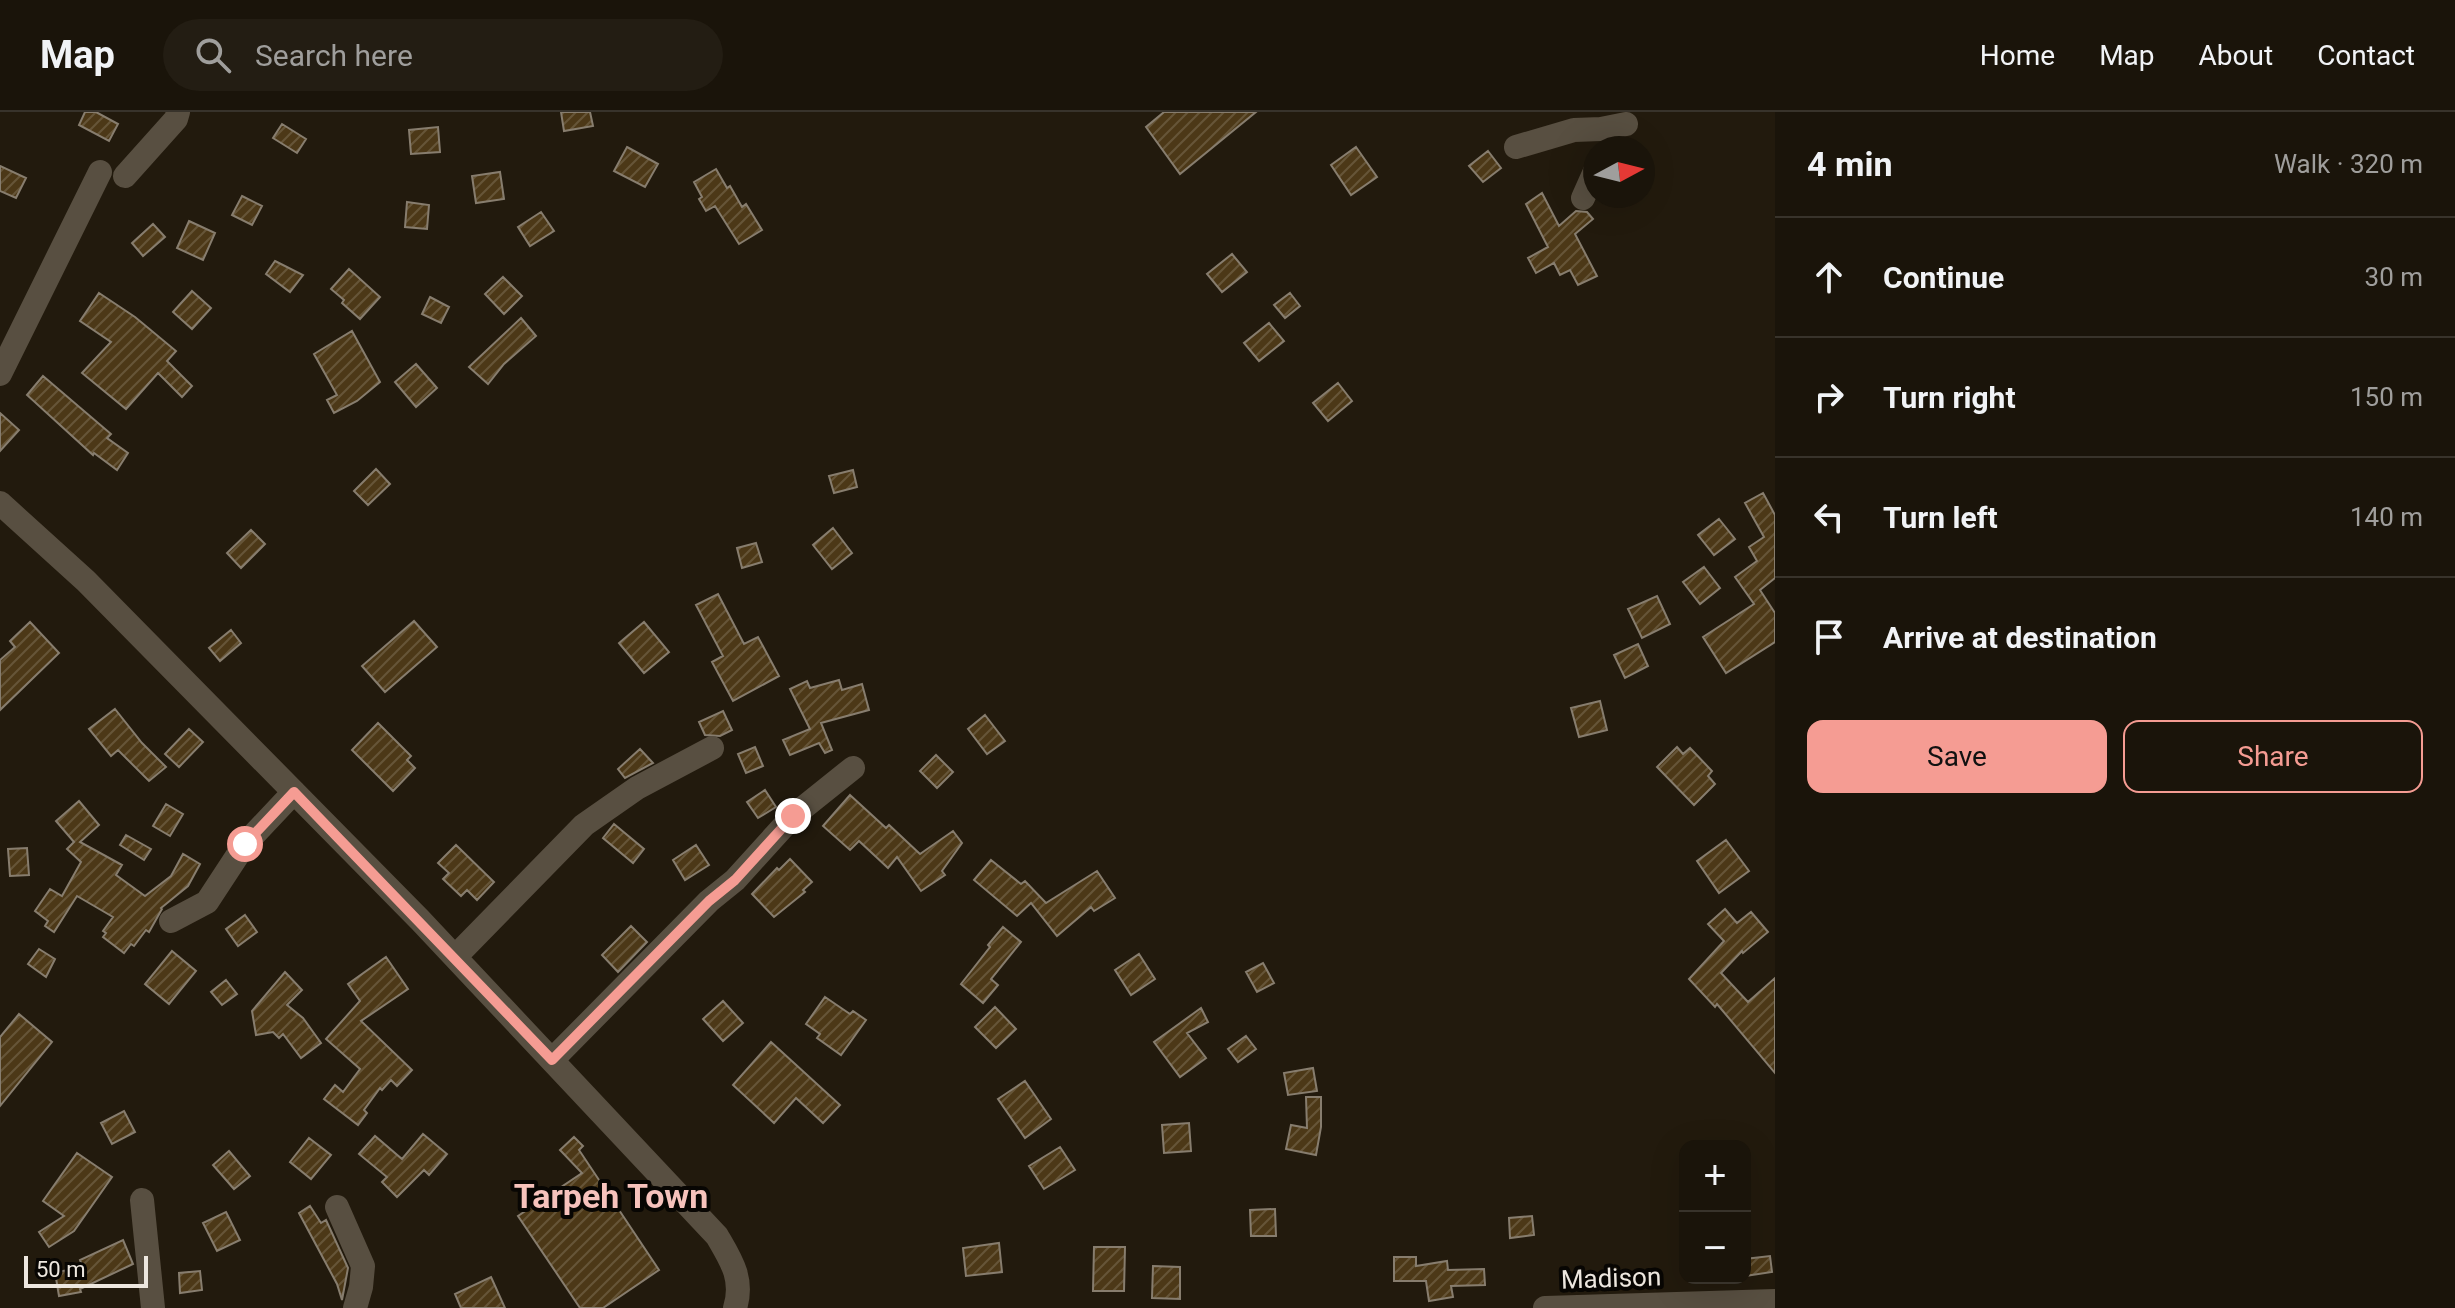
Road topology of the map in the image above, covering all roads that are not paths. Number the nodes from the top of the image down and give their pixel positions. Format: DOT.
graph roads {
  1 [pos="178,112"];
  2 [pos="1631,118"];
  3 [pos="1617,136"];
  4 [pos="1516,147"];
  5 [pos="100,172"];
  6 [pos="125,176"];
  7 [pos="0,374"];
  8 [pos="0,503"];
  9 [pos="712,748"];
  10 [pos="853,768"];
  11 [pos="294,792"];
  12 [pos="171,921"];
  13 [pos="455,957"];
  14 [pos="552,1060"];
  15 [pos="142,1200"];
  16 [pos="337,1207"];
  17 [pos="1775,1301"];
  18 [pos="153,1308"];
  19 [pos="355,1308"];
  20 [pos="735,1308"];
  21 [pos="1545,1308"];
  1 -- 6 [label="street"];
  2 -- 3 [label="street"];
  2 -- 4 [label="street"];
  5 -- 7 [label="street"];
  8 -- 11 [label="street"];
  9 -- 13 [label="street"];
  10 -- 14 [label="street"];
  11 -- 12 [label="street"];
  11 -- 13 [label="street"];
  13 -- 14 [label="street"];
  14 -- 20 [label="street"];
  15 -- 18 [label="street"];
  16 -- 19 [label="street"];
  17 -- 21 [label="street, Madison"];
}
